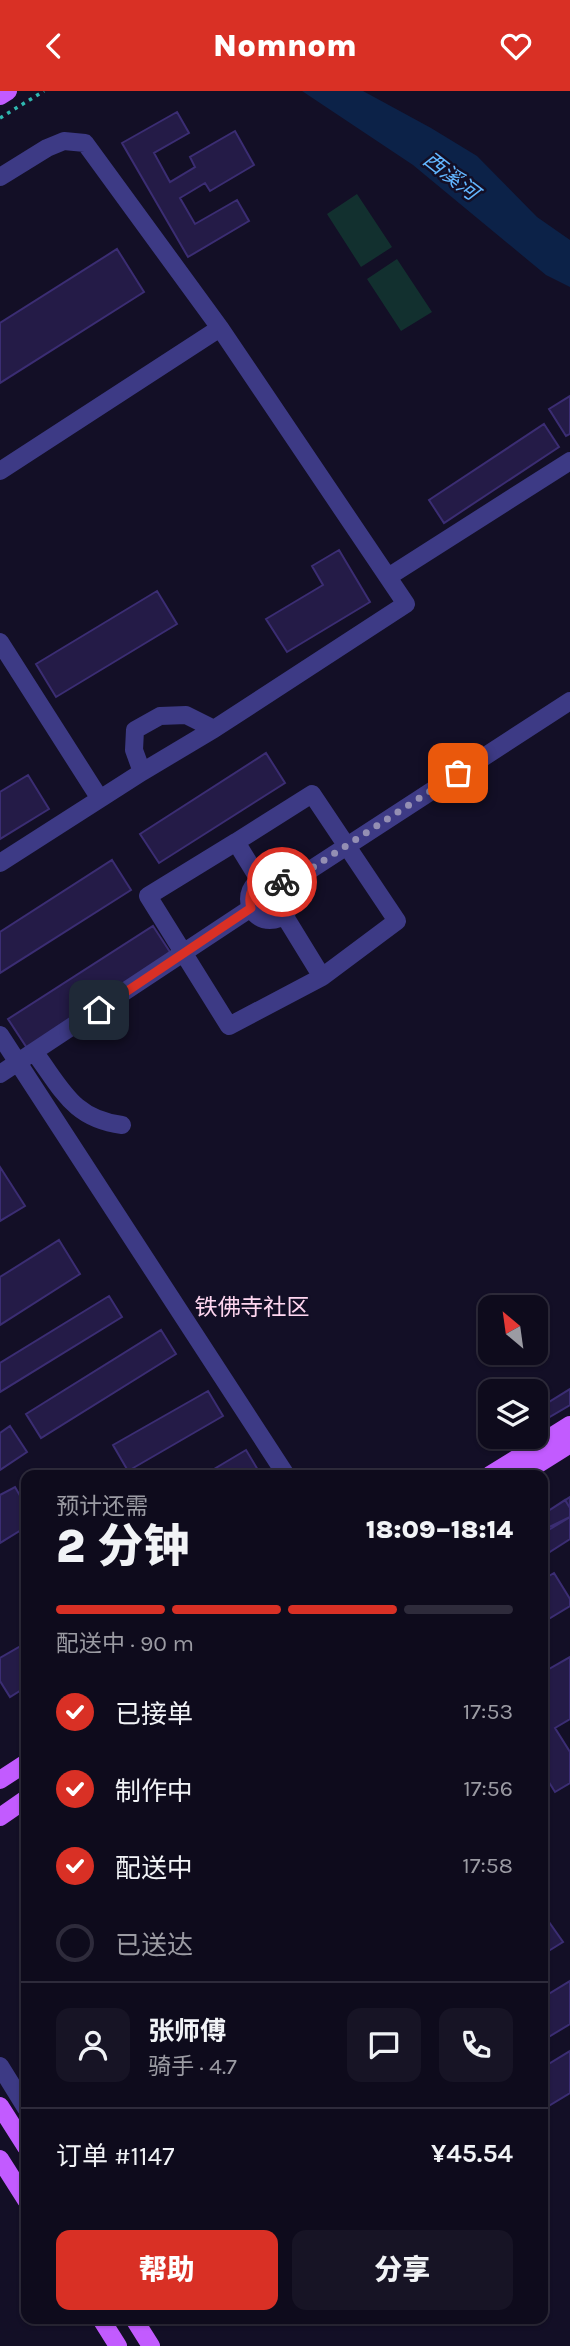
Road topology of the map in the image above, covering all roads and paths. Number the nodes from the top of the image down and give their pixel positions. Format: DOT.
graph roads {
  1 [pos="8,91"];
  2 [pos="44,91"];
  3 [pos="0,96"];
  4 [pos="0,118"];
  5 [pos="0,177"];
  6 [pos="220,328"];
  7 [pos="570,461"];
  8 [pos="0,471"];
  9 [pos="388,577"];
  10 [pos="0,642"];
  11 [pos="570,701"];
  12 [pos="214,729"];
  13 [pos="142,772"];
  14 [pos="100,799"];
  15 [pos="236,842"];
  16 [pos="347,846"];
  17 [pos="0,863"];
  18 [pos="260,881"];
  19 [pos="286,885"];
  20 [pos="251,908"];
  21 [pos="284,915"];
  22 [pos="184,953"];
  23 [pos="322,977"];
  24 [pos="0,1035"];
  25 [pos="35,1053"];
  26 [pos="19,1063"];
  27 [pos="0,1074"];
  28 [pos="122,1125"];
  29 [pos="570,1425"];
  30 [pos="570,1444"];
  31 [pos="283,1470"];
  32 [pos="498,1470"];
  33 [pos="529,1470"];
  34 [pos="21,1766"];
  35 [pos="0,1780"];
  36 [pos="21,1803"];
  37 [pos="0,1817"];
  38 [pos="0,2066"];
  39 [pos="21,2100"];
  40 [pos="0,2106"];
  41 [pos="21,2139"];
  42 [pos="0,2159"];
  43 [pos="21,2192"];
  44 [pos="104,2324"];
  45 [pos="137,2324"];
  46 [pos="118,2346"];
  47 [pos="151,2346"];
  1 -- 3 [label="main road"];
  2 -- 4 [label="path"];
  5 -- 6 [label="street"];
  6 -- 8 [label="street"];
  6 -- 9 [label="street"];
  7 -- 9 [label="street"];
  9 -- 12 [label="street"];
  10 -- 14 [label="street"];
  11 -- 16 [label="street"];
  12 -- 13 [label="street"];
  12 -- 13 [label="street"];
  13 -- 14 [label="street"];
  14 -- 17 [label="street"];
  15 -- 16 [label="street"];
  15 -- 18 [label="street"];
  15 -- 22 [label="street"];
  16 -- 19 [label="street"];
  16 -- 23 [label="street"];
  18 -- 19 [label="street"];
  18 -- 20 [label="street"];
  19 -- 21 [label="street"];
  20 -- 21 [label="street"];
  20 -- 22 [label="street"];
  21 -- 23 [label="street"];
  22 -- 23 [label="street"];
  22 -- 25 [label="street"];
  24 -- 26 [label="street"];
  25 -- 26 [label="street"];
  25 -- 28 [label="street"];
  26 -- 27 [label="street"];
  26 -- 31 [label="street"];
  29 -- 32 [label="main road"];
  30 -- 33 [label="main road"];
  34 -- 35 [label="main road"];
  36 -- 37 [label="main road"];
  38 -- 39 [label="street"];
  40 -- 41 [label="main road"];
  42 -- 43 [label="main road"];
  44 -- 46 [label="main road"];
  45 -- 47 [label="main road"];
}
